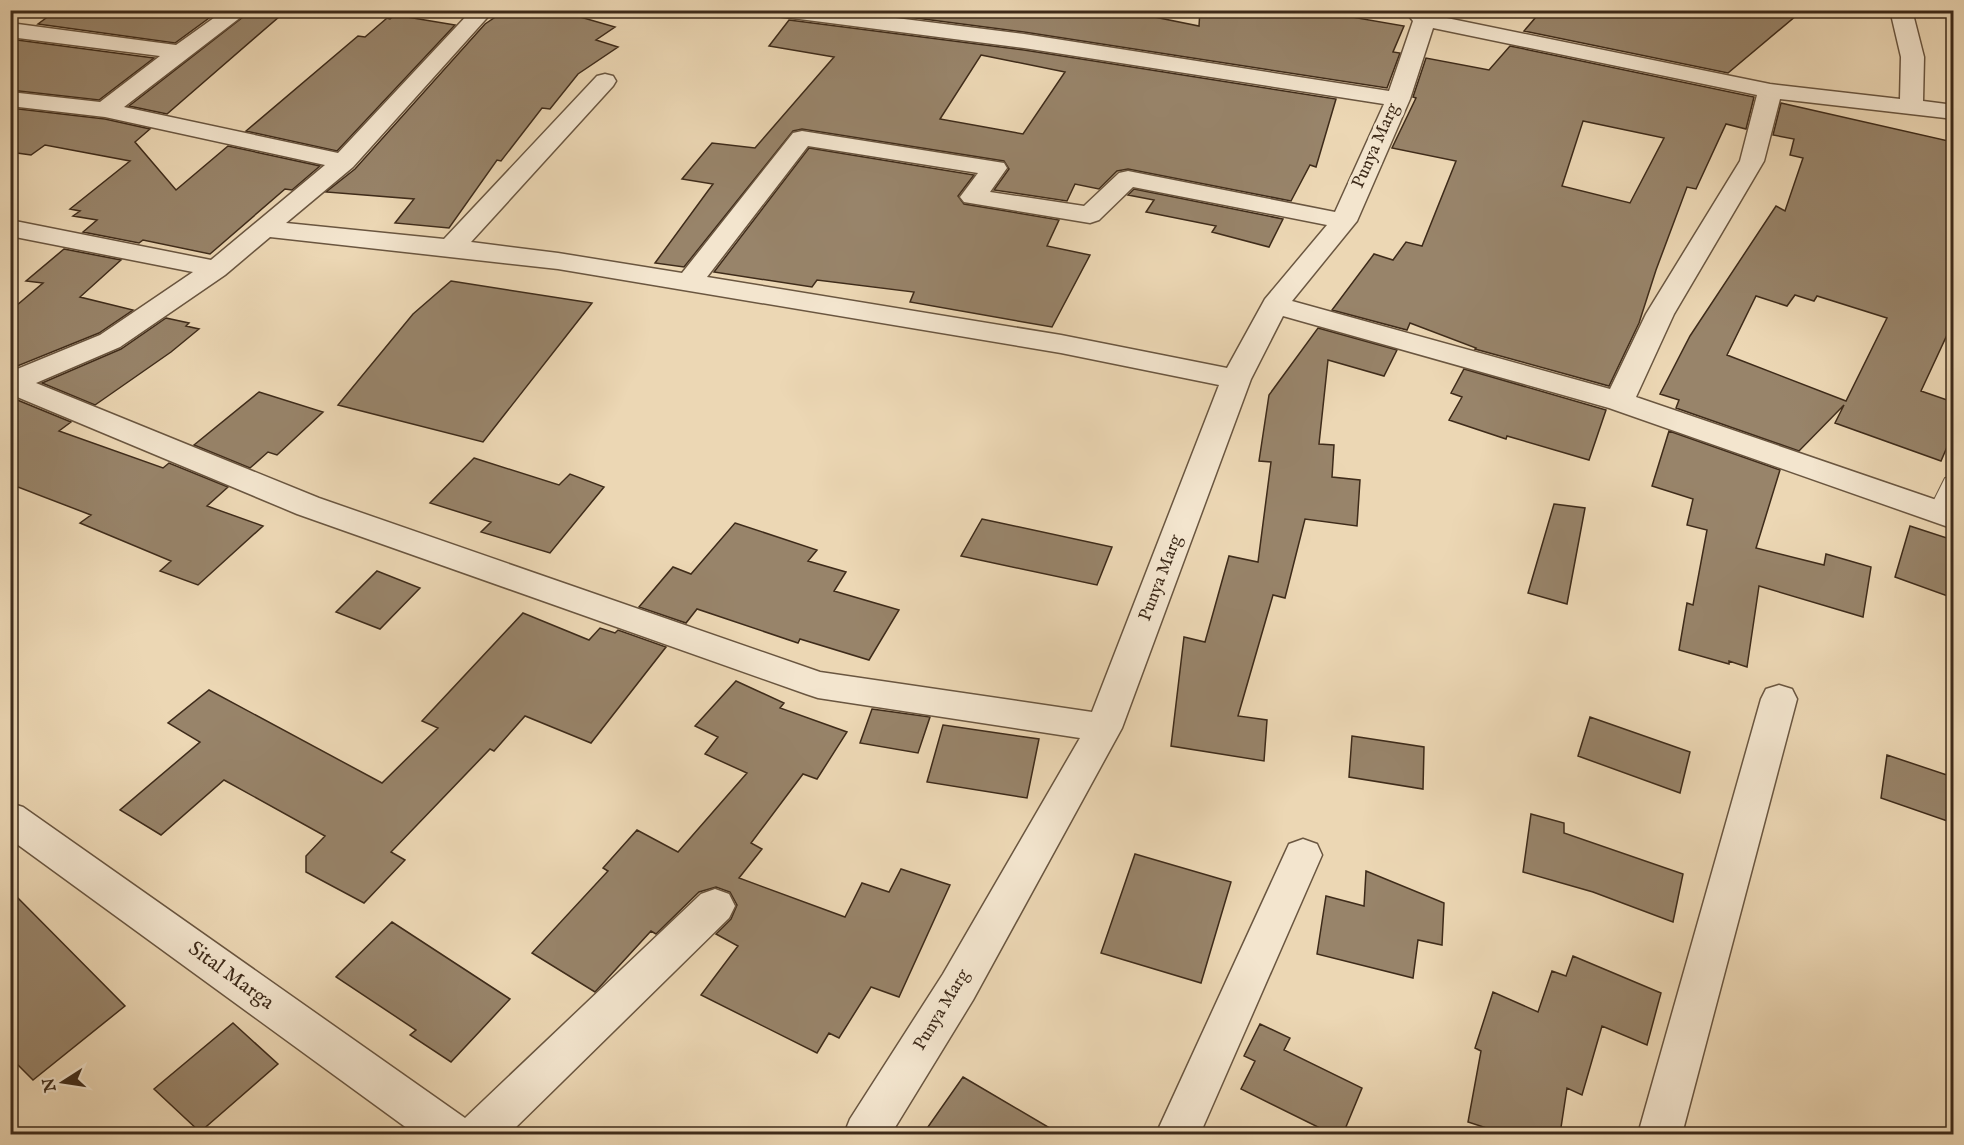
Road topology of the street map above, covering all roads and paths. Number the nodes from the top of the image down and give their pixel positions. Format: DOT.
graph roads {
  1 [pos="240,10"];
  2 [pos="484,10"];
  3 [pos="776,10"];
  4 [pos="962,10"];
  5 [pos="1901,10"];
  6 [pos="1423,14"];
  7 [pos="10,30"];
  8 [pos="941,31"];
  9 [pos="180,52"];
  10 [pos="605,81"];
  11 [pos="1770,91"];
  12 [pos="10,99"];
  13 [pos="1398,99"];
  14 [pos="1911,106"];
  15 [pos="105,110"];
  16 [pos="1953,112"];
  17 [pos="344,162"];
  18 [pos="1344,221"];
  19 [pos="10,228"];
  20 [pos="264,229"];
  21 [pos="451,248"];
  22 [pos="216,269"];
  23 [pos="689,282"];
  24 [pos="1275,305"];
  25 [pos="1236,379"];
  26 [pos="11,383"];
  27 [pos="1619,401"];
  28 [pos="1953,483"];
  29 [pos="1947,515"];
  30 [pos="1779,699"];
  31 [pos="1104,728"];
  32 [pos="10,818"];
  33 [pos="1303,855"];
  34 [pos="716,906"];
  35 [pos="451,1134"];
  36 [pos="479,1134"];
  37 [pos="866,1134"];
  38 [pos="1178,1134"];
  39 [pos="1660,1134"];
  1 -- 9 [label="street"];
  2 -- 17 [label="street"];
  3 -- 8 [label="street"];
  4 -- 8 [label="street"];
  5 -- 14 [label="street"];
  6 -- 11 [label="street"];
  6 -- 13 [label="street, Punya Marg"];
  7 -- 9 [label="street"];
  8 -- 13 [label="street"];
  9 -- 15 [label="street"];
  10 -- 21 [label="street"];
  11 -- 14 [label="street"];
  11 -- 27 [label="street"];
  12 -- 15 [label="street"];
  13 -- 18 [label="street, Punya Marg"];
  14 -- 16 [label="street"];
  15 -- 17 [label="street"];
  17 -- 20 [label="street"];
  18 -- 23 [label="street"];
  18 -- 24 [label="street, Punya Marg"];
  19 -- 22 [label="street"];
  20 -- 21 [label="street"];
  20 -- 22 [label="street"];
  21 -- 23 [label="street"];
  22 -- 26 [label="street"];
  23 -- 25 [label="street"];
  24 -- 25 [label="street, Punya Marg"];
  24 -- 27 [label="street"];
  25 -- 31 [label="street, Punya Marg"];
  26 -- 31 [label="street"];
  27 -- 29 [label="street"];
  28 -- 29 [label="lane"];
  30 -- 39 [label="street"];
  31 -- 37 [label="street, Punya Marg"];
  32 -- 35 [label="street, Sital Marga"];
  33 -- 38 [label="street"];
  34 -- 36 [label="street"];
}
